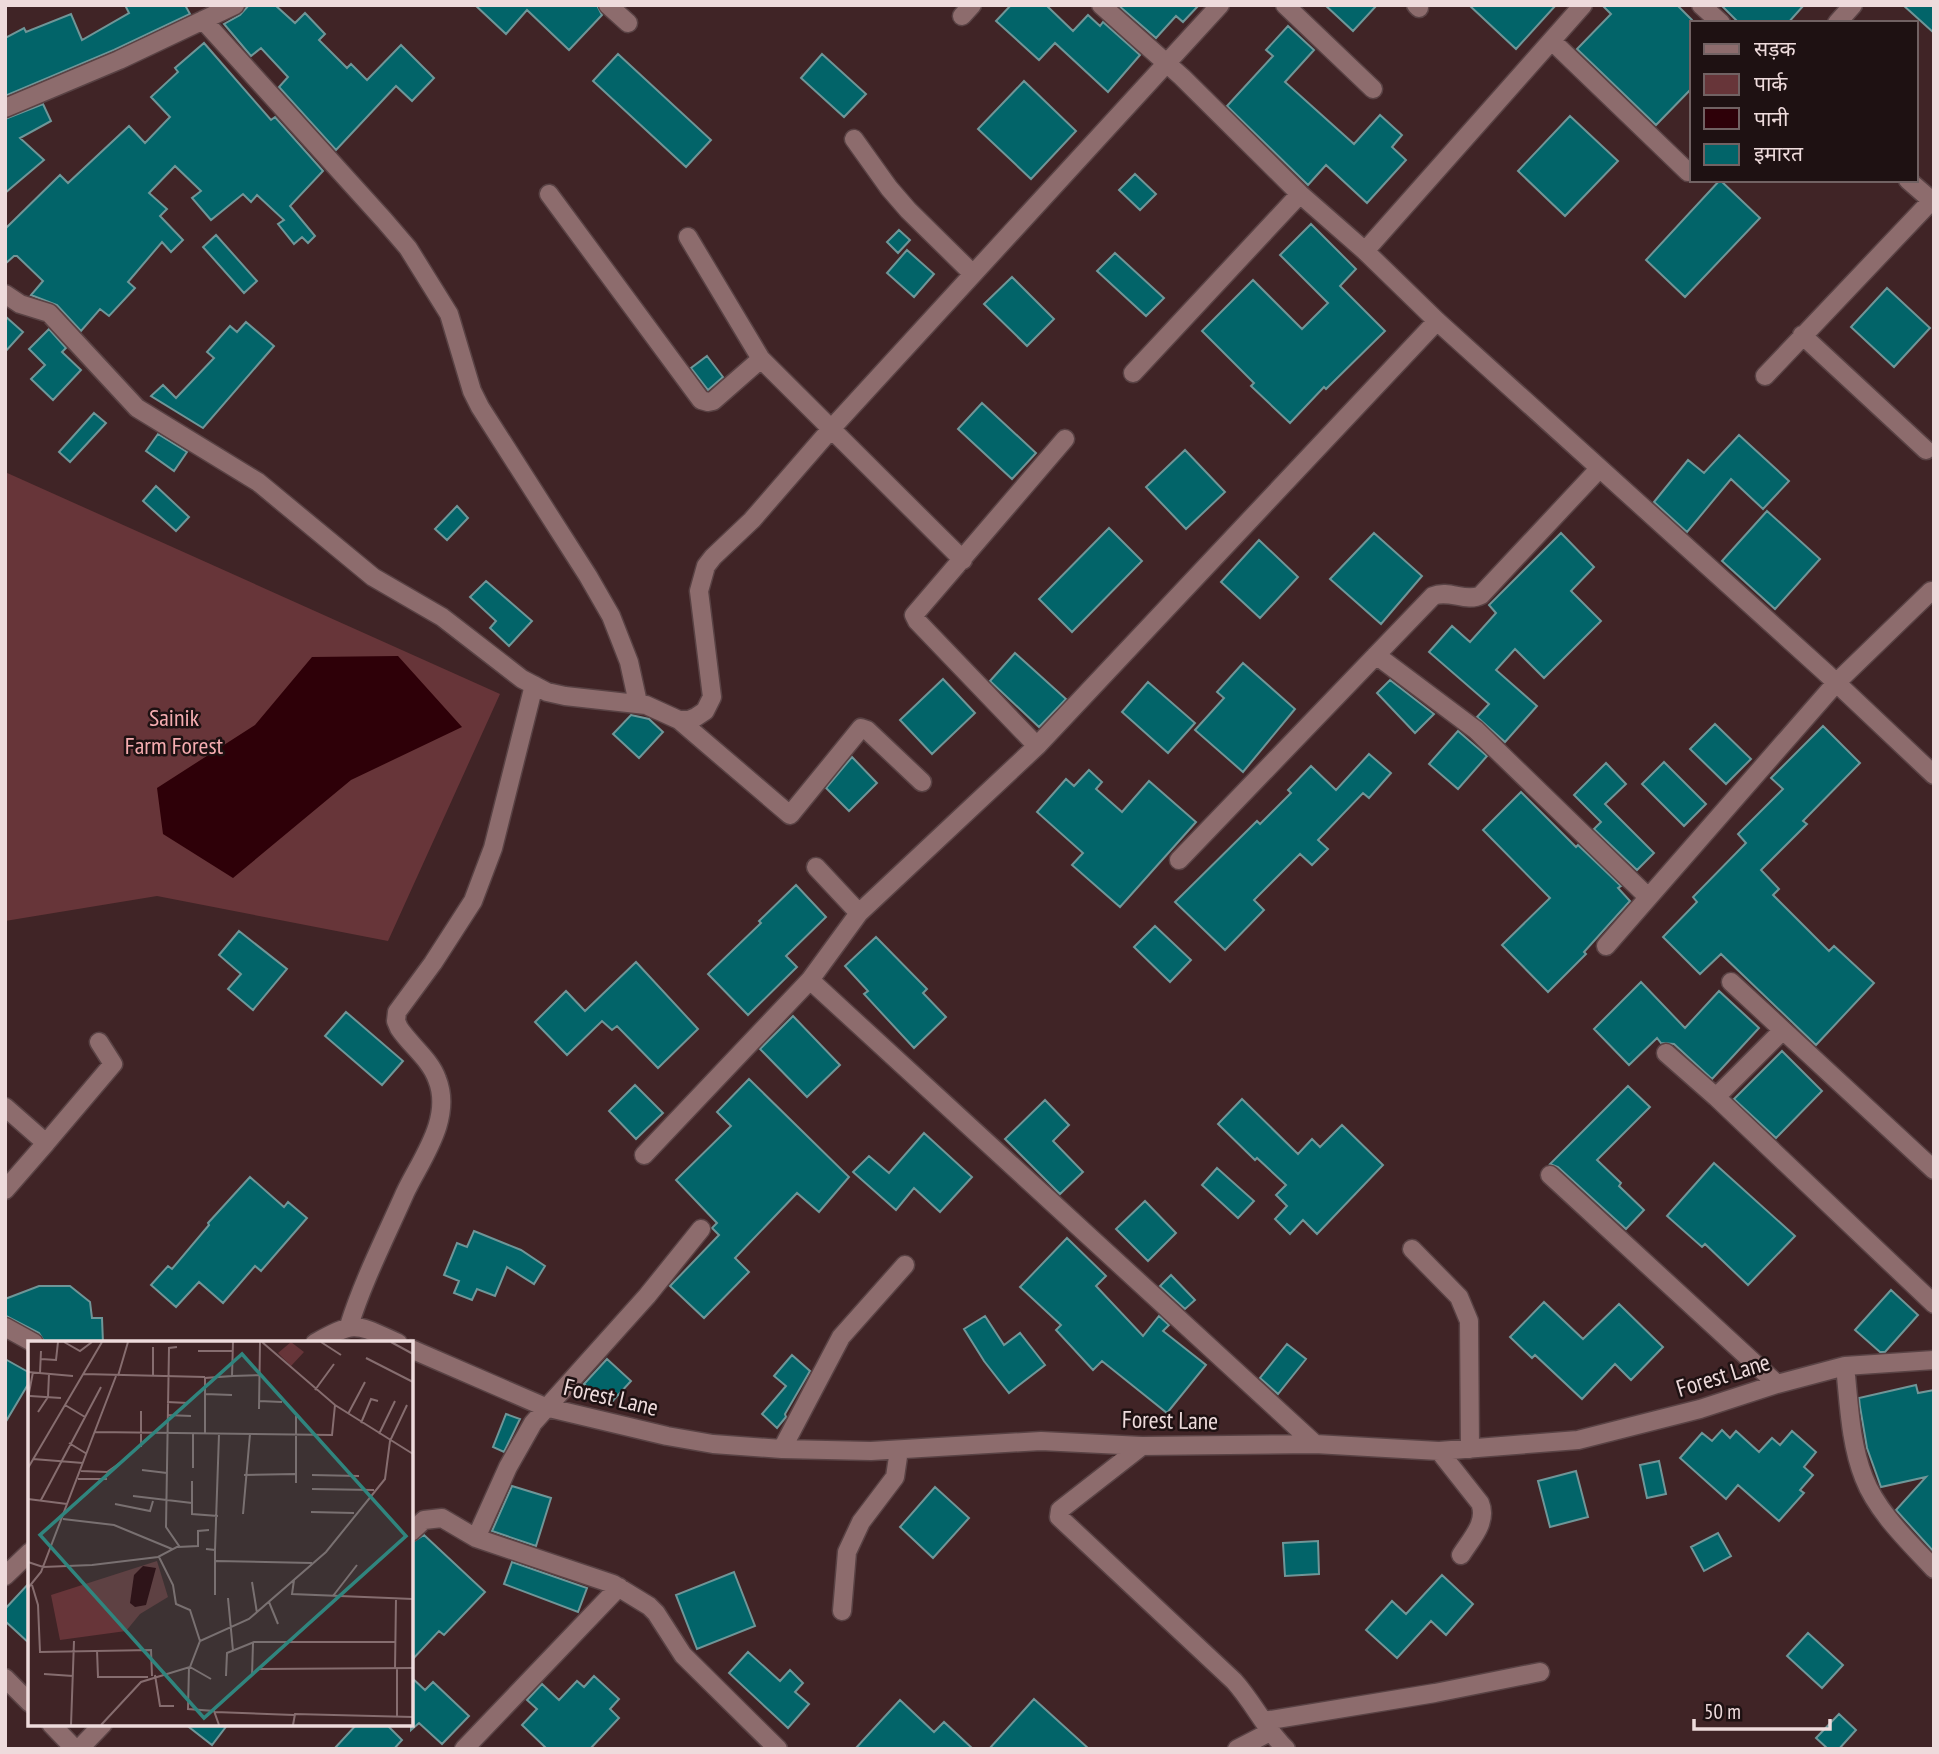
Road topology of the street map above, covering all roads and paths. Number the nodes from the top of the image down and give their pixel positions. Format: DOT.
graph roads {
  1 [pos="235,5"];
  2 [pos="608,5"];
  3 [pos="1101,5"];
  4 [pos="1220,5"];
  5 [pos="1285,5"];
  6 [pos="1583,5"];
  7 [pos="1701,5"];
  8 [pos="1853,5"];
  9 [pos="203,20"];
  10 [pos="1719,21"];
  11 [pos="1839,21"];
  12 [pos="628,23"];
  13 [pos="1552,41"];
  14 [pos="1165,62"];
  15 [pos="1373,89"];
  16 [pos="5,108"];
  17 [pos="854,139"];
  18 [pos="1688,172"];
  19 [pos="1911,182"];
  20 [pos="549,194"];
  21 [pos="1300,194"];
  22 [pos="1933,199"];
  23 [pos="688,237"];
  24 [pos="1364,251"];
  25 [pos="973,274"];
  26 [pos="5,294"];
  27 [pos="1437,321"];
  28 [pos="1802,335"];
  29 [pos="761,359"];
  30 [pos="1133,373"];
  31 [pos="1765,376"];
  32 [pos="831,429"];
  33 [pos="1065,439"];
  34 [pos="1926,450"];
  35 [pos="1599,469"];
  36 [pos="963,560"];
  37 [pos="1931,591"];
  38 [pos="1376,655"];
  39 [pos="1836,683"];
  40 [pos="534,685"];
  41 [pos="638,703"];
  42 [pos="679,720"];
  43 [pos="1037,746"];
  44 [pos="1934,775"];
  45 [pos="922,782"];
  46 [pos="1179,860"];
  47 [pos="816,867"];
  48 [pos="1648,897"];
  49 [pos="859,913"];
  50 [pos="1606,946"];
  51 [pos="810,980"];
  52 [pos="1731,982"];
  53 [pos="1783,1030"];
  54 [pos="99,1042"];
  55 [pos="1666,1053"];
  56 [pos="1716,1097"];
  57 [pos="5,1107"];
  58 [pos="46,1143"];
  59 [pos="644,1155"];
  60 [pos="1934,1170"];
  61 [pos="1550,1175"];
  62 [pos="5,1190"];
  63 [pos="701,1229"];
  64 [pos="1412,1249"];
  65 [pos="905,1265"];
  66 [pos="1934,1304"];
  67 [pos="349,1326"];
  68 [pos="5,1327"];
  69 [pos="30,1341"];
  70 [pos="319,1341"];
  71 [pos="393,1341"];
  72 [pos="413,1350"];
  73 [pos="1934,1360"];
  74 [pos="1845,1366"];
  75 [pos="1777,1384"];
  76 [pos="545,1407"];
  77 [pos="1315,1444"];
  78 [pos="1142,1446"];
  79 [pos="1470,1449"];
  80 [pos="782,1450"];
  81 [pos="900,1450"];
  82 [pos="1438,1451"];
  83 [pos="413,1530"];
  84 [pos="476,1538"];
  85 [pos="28,1554"];
  86 [pos="1461,1555"];
  87 [pos="1934,1569"];
  88 [pos="5,1576"];
  89 [pos="619,1587"];
  90 [pos="842,1611"];
  91 [pos="1540,1672"];
  92 [pos="5,1678"];
  93 [pos="28,1701"];
  94 [pos="53,1726"];
  95 [pos="101,1726"];
  96 [pos="1267,1727"];
  97 [pos="77,1749"];
  98 [pos="464,1749"];
  99 [pos="778,1749"];
  100 [pos="1237,1749"];
  101 [pos="1286,1749"];
  1 -- 9 [label="street"];
  2 -- 12 [label="street"];
  3 -- 14 [label="street"];
  4 -- 14 [label="street"];
  5 -- 15 [label="street"];
  6 -- 13 [label="street"];
  7 -- 10 [label="street"];
  8 -- 11 [label="street"];
  9 -- 16 [label="street"];
  9 -- 41 [label="street"];
  13 -- 18 [label="street"];
  13 -- 24 [label="street"];
  14 -- 21 [label="street"];
  14 -- 25 [label="street"];
  17 -- 25 [label="street"];
  19 -- 22 [label="street"];
  20 -- 29 [label="street"];
  21 -- 24 [label="street"];
  21 -- 30 [label="street"];
  22 -- 28 [label="street"];
  23 -- 29 [label="street"];
  24 -- 27 [label="street"];
  25 -- 32 [label="street"];
  26 -- 40 [label="street"];
  27 -- 35 [label="street"];
  27 -- 43 [label="street"];
  28 -- 31 [label="street"];
  28 -- 34 [label="street"];
  29 -- 32 [label="street"];
  32 -- 36 [label="street"];
  32 -- 42 [label="street"];
  33 -- 36 [label="street"];
  35 -- 38 [label="street"];
  35 -- 39 [label="street"];
  36 -- 43 [label="street"];
  37 -- 39 [label="street"];
  38 -- 46 [label="street"];
  38 -- 48 [label="street"];
  39 -- 44 [label="street"];
  39 -- 48 [label="street"];
  40 -- 41 [label="street"];
  40 -- 67 [label="street"];
  41 -- 42 [label="street"];
  42 -- 45 [label="street"];
  43 -- 49 [label="street"];
  47 -- 49 [label="street"];
  48 -- 50 [label="street"];
  49 -- 51 [label="street"];
  51 -- 59 [label="street"];
  51 -- 77 [label="street"];
  52 -- 53 [label="street"];
  53 -- 56 [label="street"];
  53 -- 60 [label="street"];
  54 -- 58 [label="street"];
  55 -- 56 [label="street"];
  56 -- 66 [label="street"];
  57 -- 58 [label="street"];
  58 -- 62 [label="street"];
  61 -- 75 [label="street"];
  63 -- 76 [label="street"];
  64 -- 79 [label="street"];
  65 -- 80 [label="street"];
  67 -- 70 [label="street"];
  67 -- 71 [label="street"];
  68 -- 69 [label="street"];
  72 -- 76 [label="street, Forest Lane"];
  73 -- 74 [label="street, Forest Lane"];
  74 -- 75 [label="street, Forest Lane"];
  74 -- 87 [label="street"];
  75 -- 79 [label="street, Forest Lane"];
  76 -- 80 [label="street, Forest Lane"];
  76 -- 84 [label="street"];
  77 -- 78 [label="street, Forest Lane"];
  77 -- 82 [label="street, Forest Lane"];
  78 -- 81 [label="street, Forest Lane"];
  78 -- 96 [label="street"];
  79 -- 82 [label="street, Forest Lane"];
  80 -- 81 [label="street, Forest Lane"];
  81 -- 90 [label="street"];
  82 -- 86 [label="street"];
  83 -- 84 [label="street"];
  84 -- 89 [label="street"];
  85 -- 88 [label="street"];
  89 -- 98 [label="street"];
  89 -- 99 [label="street"];
  91 -- 96 [label="street"];
  92 -- 93 [label="street"];
  94 -- 97 [label="street"];
  95 -- 97 [label="street"];
  96 -- 100 [label="street"];
  96 -- 101 [label="street"];
}
